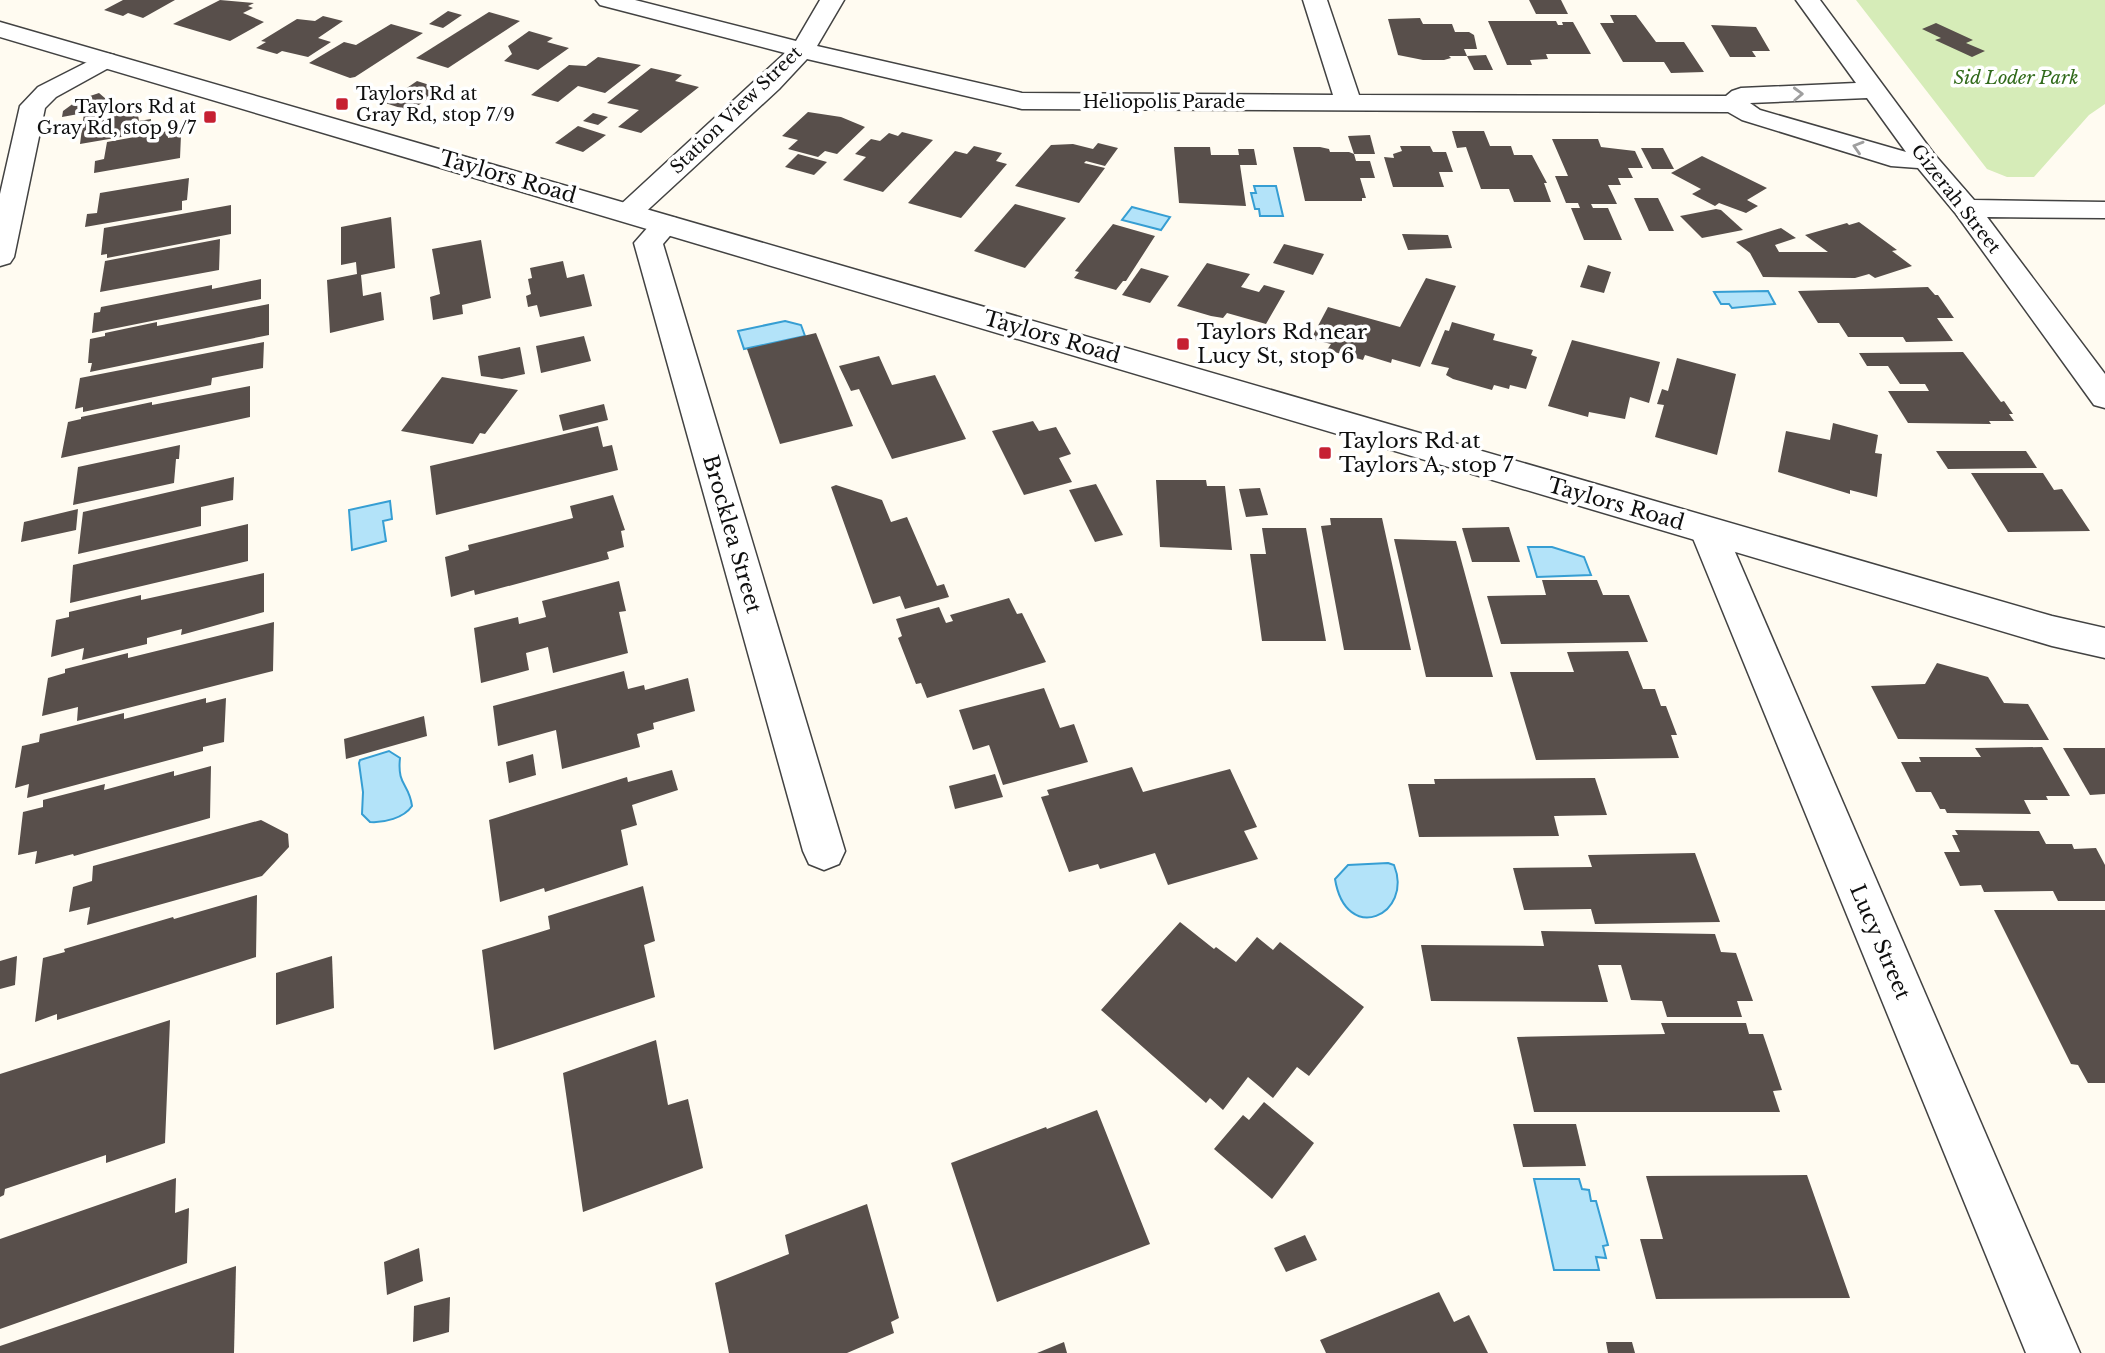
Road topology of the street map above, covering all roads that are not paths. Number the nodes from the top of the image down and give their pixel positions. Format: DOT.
graph roads {
  1 [pos="608,0"];
  2 [pos="832,0"];
  3 [pos="1315,0"];
  4 [pos="1808,0"];
  5 [pos="0,29"];
  6 [pos="801,50"];
  7 [pos="105,60"];
  8 [pos="1875,90"];
  9 [pos="1348,101"];
  10 [pos="1733,104"];
  11 [pos="1925,160"];
  12 [pos="1966,208"];
  13 [pos="2105,210"];
  14 [pos="629,212"];
  15 [pos="666,224"];
  16 [pos="1,249"];
  17 [pos="2105,397"];
  18 [pos="1708,531"];
  19 [pos="2105,643"];
  20 [pos="824,850"];
  21 [pos="2053,1353"];
  1 -- 6 [label="street, Heliopolis Parade"];
  2 -- 6 [label="street, Station View Street"];
  3 -- 9 [label="street"];
  4 -- 8 [label="street, Gizerah Street"];
  5 -- 7 [label="street, Taylors Road"];
  6 -- 9 [label="street, Heliopolis Parade"];
  6 -- 14 [label="street, Station View Street"];
  7 -- 14 [label="street, Taylors Road"];
  7 -- 16 [label="street"];
  10 -- 8 [label="street, Heliopolis Parade, one-way"];
  8 -- 11 [label="street, Gizerah Street"];
  9 -- 10 [label="street, Heliopolis Parade"];
  11 -- 10 [label="street, Heliopolis Parade, one-way"];
  11 -- 12 [label="street, Gizerah Street"];
  12 -- 13 [label="street"];
  12 -- 17 [label="street, Gizerah Street"];
  14 -- 15 [label="street, Taylors Road"];
  15 -- 18 [label="street, Taylors Road"];
  15 -- 20 [label="street, Brocklea Street"];
  18 -- 19 [label="street, Taylors Road"];
  18 -- 21 [label="street, Lucy Street"];
}
